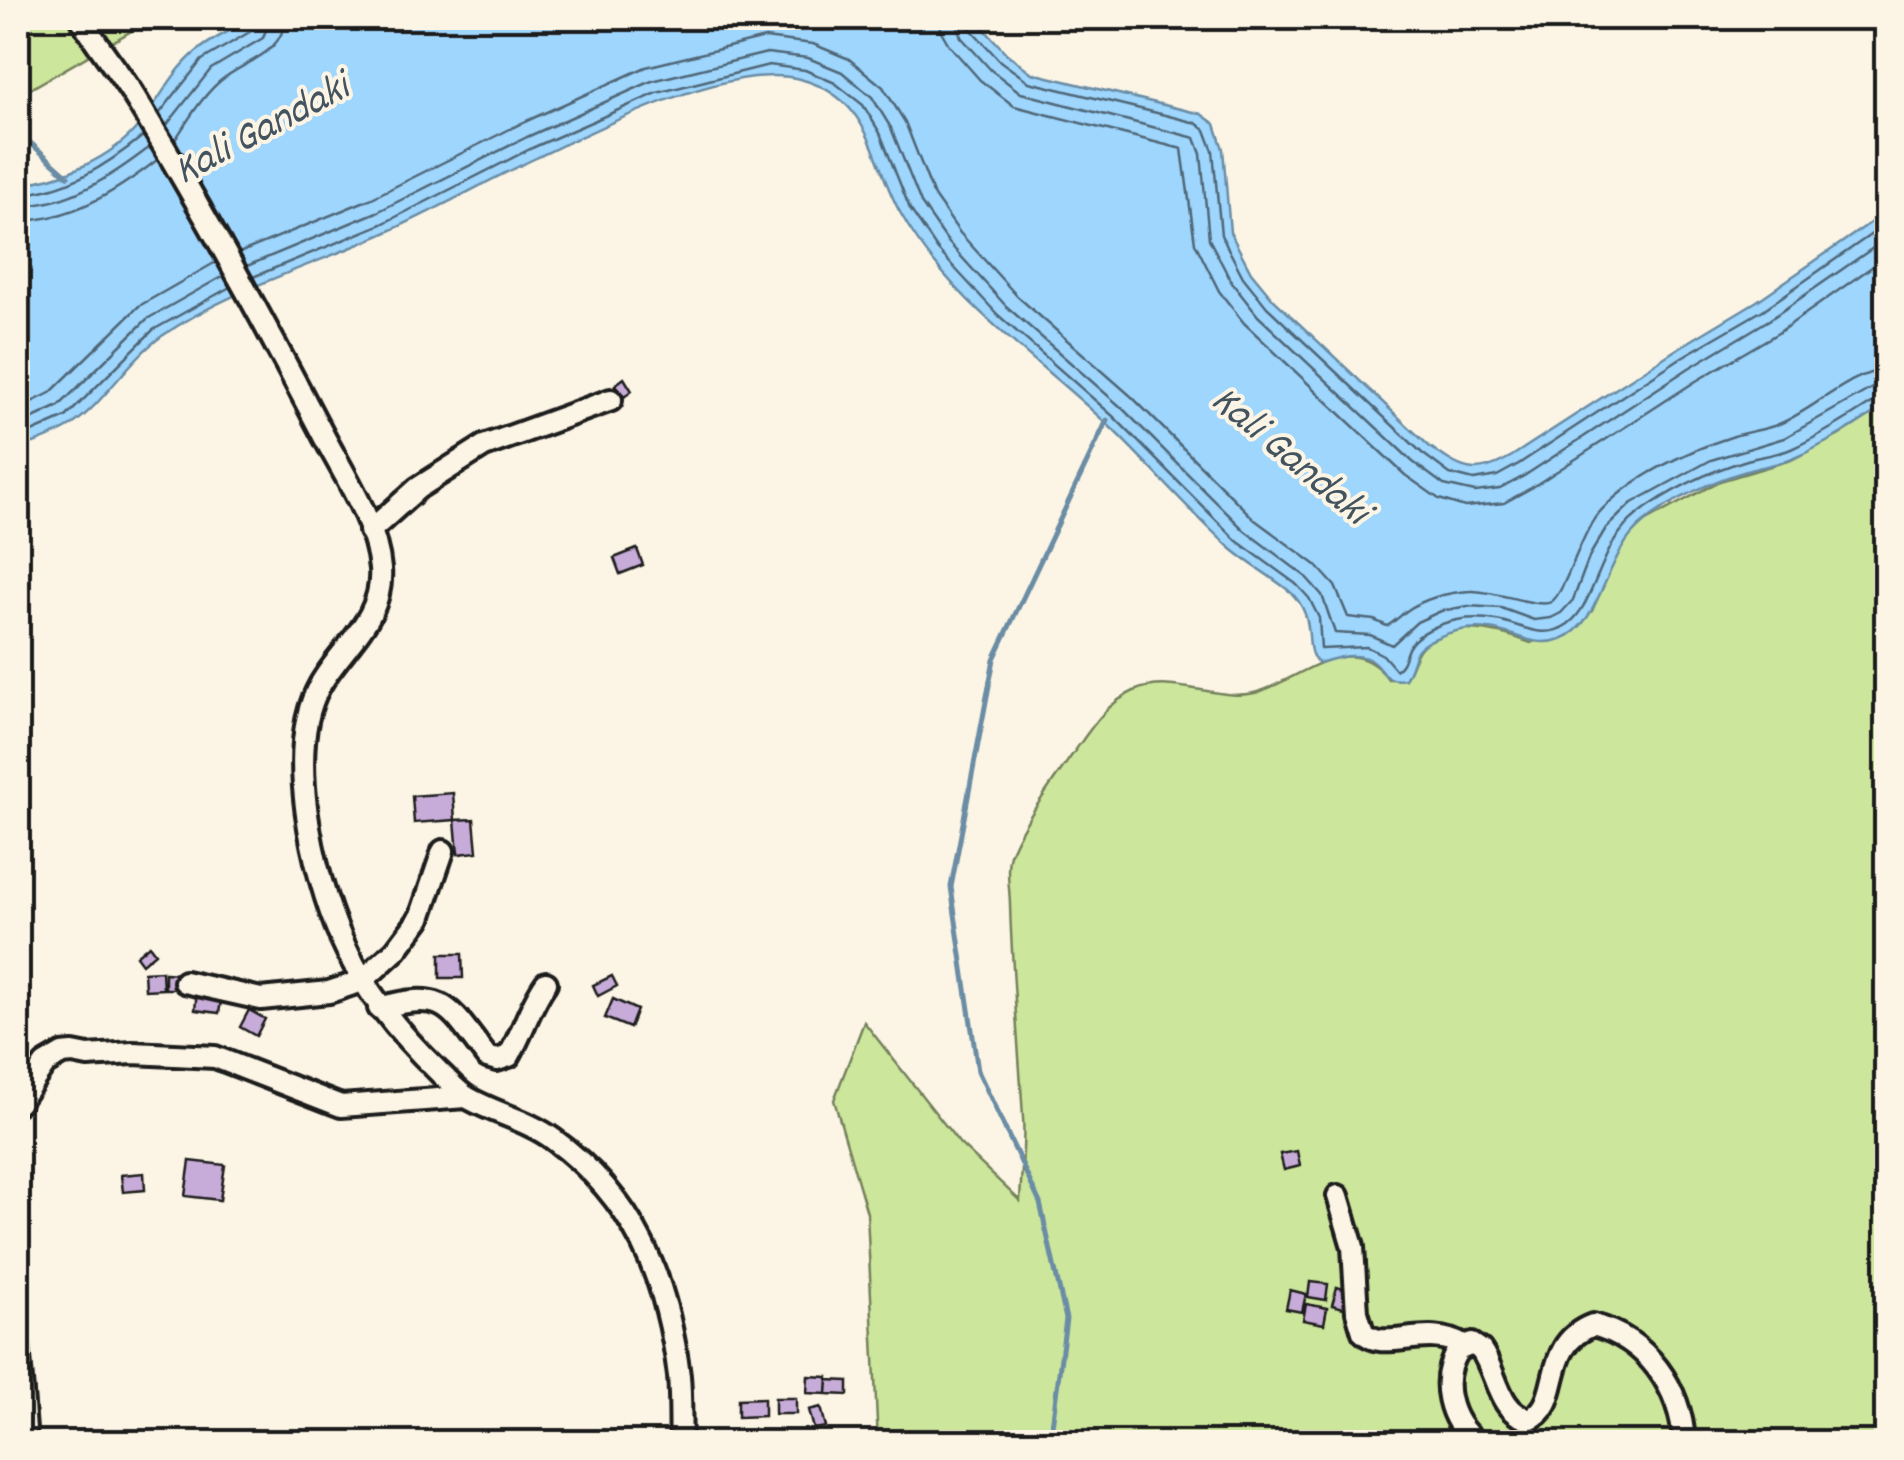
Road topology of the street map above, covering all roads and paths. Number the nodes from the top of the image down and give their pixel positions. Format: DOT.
graph roads {
  1 [pos="81,18"];
  2 [pos="611,400"];
  3 [pos="370,531"];
  4 [pos="443,851"];
  5 [pos="185,982"];
  6 [pos="362,982"];
  7 [pos="546,983"];
  8 [pos="379,1008"];
  9 [pos="466,1097"];
  10 [pos="18,1103"];
  11 [pos="1338,1196"];
  12 [pos="18,1344"];
  13 [pos="1464,1346"];
  14 [pos="26,1442"];
  15 [pos="681,1442"];
  16 [pos="1476,1442"];
  17 [pos="1684,1442"];
  1 -- 3 [label="street"];
  2 -- 3 [label="street"];
  3 -- 6 [label="street"];
  4 -- 6 [label="street"];
  5 -- 6 [label="street"];
  6 -- 8 [label="street"];
  7 -- 8 [label="street"];
  8 -- 9 [label="street"];
  9 -- 10 [label="street"];
  9 -- 15 [label="street"];
  11 -- 13 [label="street"];
  12 -- 14 [label="street"];
  13 -- 16 [label="street"];
  13 -- 17 [label="street"];
}
